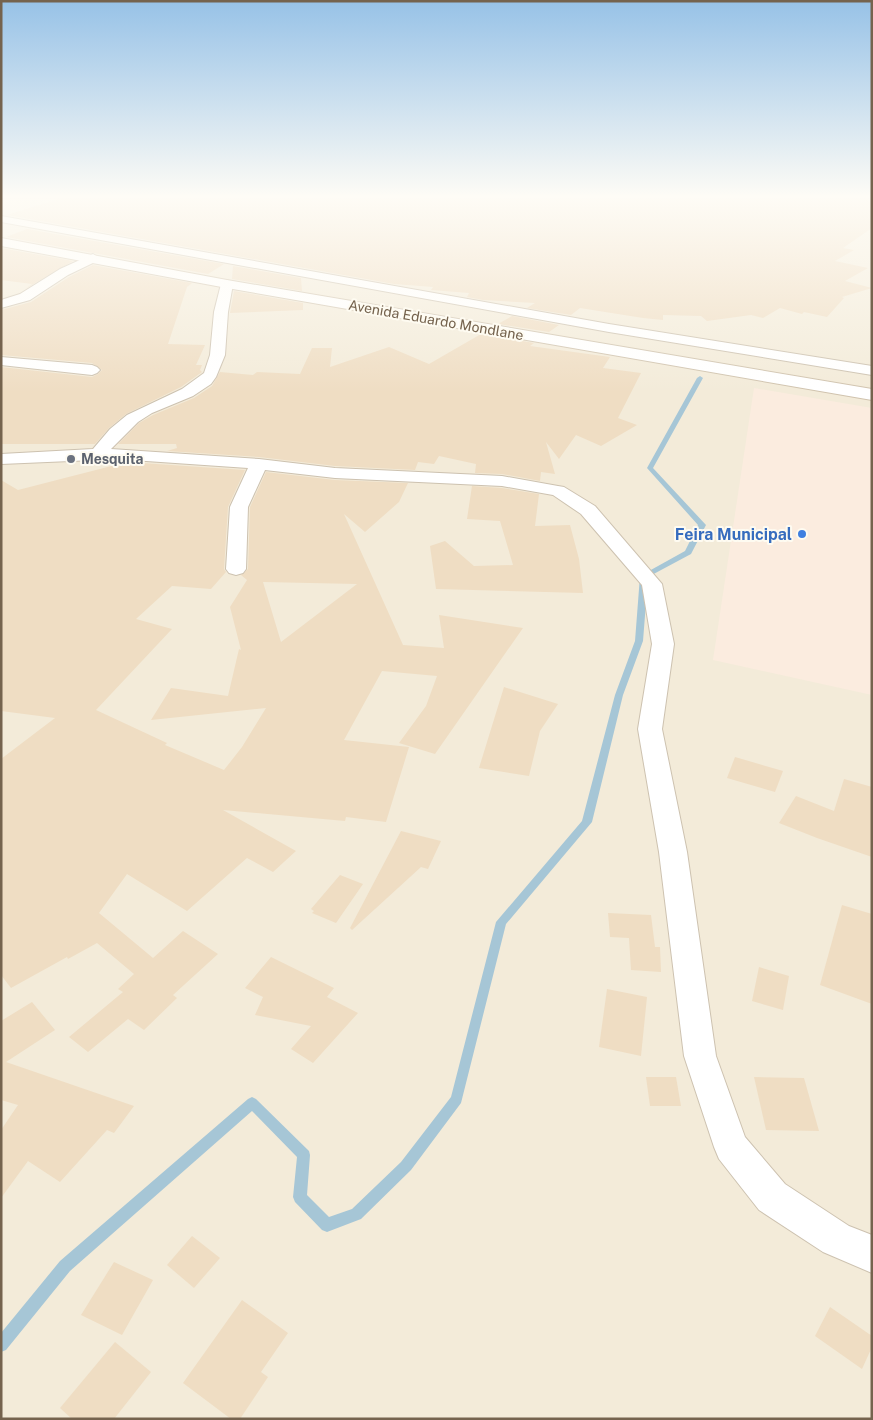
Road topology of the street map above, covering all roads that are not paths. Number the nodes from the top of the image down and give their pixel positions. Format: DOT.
graph roads {
  1 [pos="86,261"];
  2 [pos="110,261"];
  3 [pos="166,261"];
  4 [pos="237,261"];
  5 [pos="227,284"];
  6 [pos="1,304"];
  7 [pos="1,361"];
  8 [pos="92,370"];
  9 [pos="872,371"];
  10 [pos="872,383"];
  11 [pos="872,395"];
  12 [pos="98,454"];
  13 [pos="1,459"];
  14 [pos="259,464"];
  15 [pos="236,569"];
  16 [pos="872,1254"];
  1 -- 6 [label="street"];
  2 -- 5 [label="main road, Avenida Eduardo Mondlane"];
  3 -- 10 [label="main road, Avenida Eduardo Mondlane"];
  4 -- 9 [label="street"];
  5 -- 11 [label="main road, Avenida Eduardo Mondlane"];
  5 -- 12 [label="street"];
  7 -- 8 [label="street"];
  12 -- 13 [label="street"];
  12 -- 14 [label="street"];
  14 -- 15 [label="street"];
  14 -- 16 [label="street"];
}
